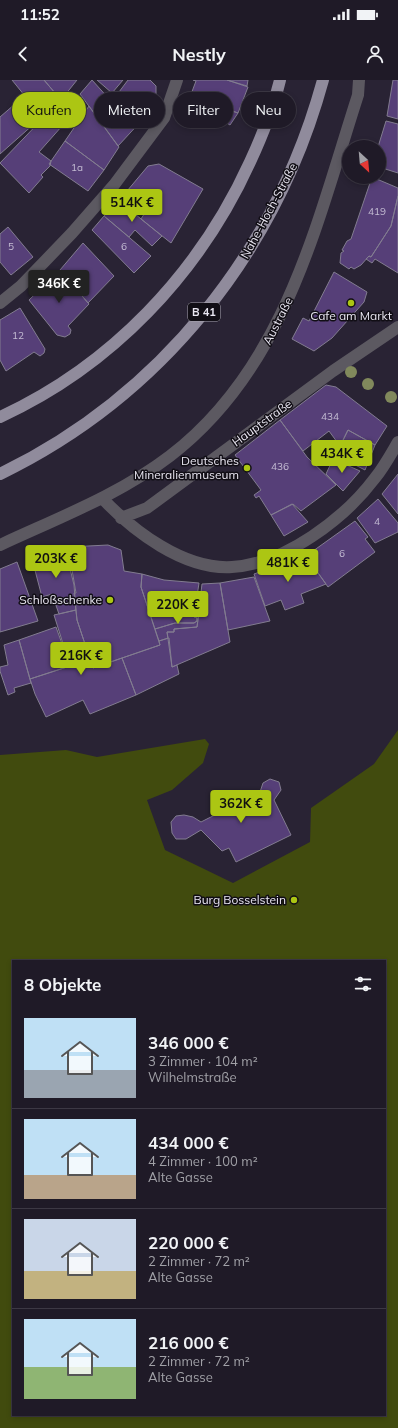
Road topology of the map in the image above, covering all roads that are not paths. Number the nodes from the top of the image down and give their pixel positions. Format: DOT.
graph roads {
  1 [pos="177,80"];
  2 [pos="280,80"];
  3 [pos="323,80"];
  4 [pos="359,80"];
  5 [pos="0,303"];
  6 [pos="398,327"];
  7 [pos="0,417"];
  8 [pos="398,442"];
  9 [pos="0,474"];
  10 [pos="102,498"];
  11 [pos="121,518"];
  12 [pos="0,545"];
  1 -- 5 [label="street"];
  2 -- 7 [label="main road"];
  3 -- 9 [label="main road, Nahe-Hoch-Straße / B 41"];
  4 -- 10 [label="street, Austraße"];
  6 -- 11 [label="street, Hauptstraße"];
  8 -- 11 [label="street"];
  10 -- 11 [label="street"];
  10 -- 12 [label="street"];
}
